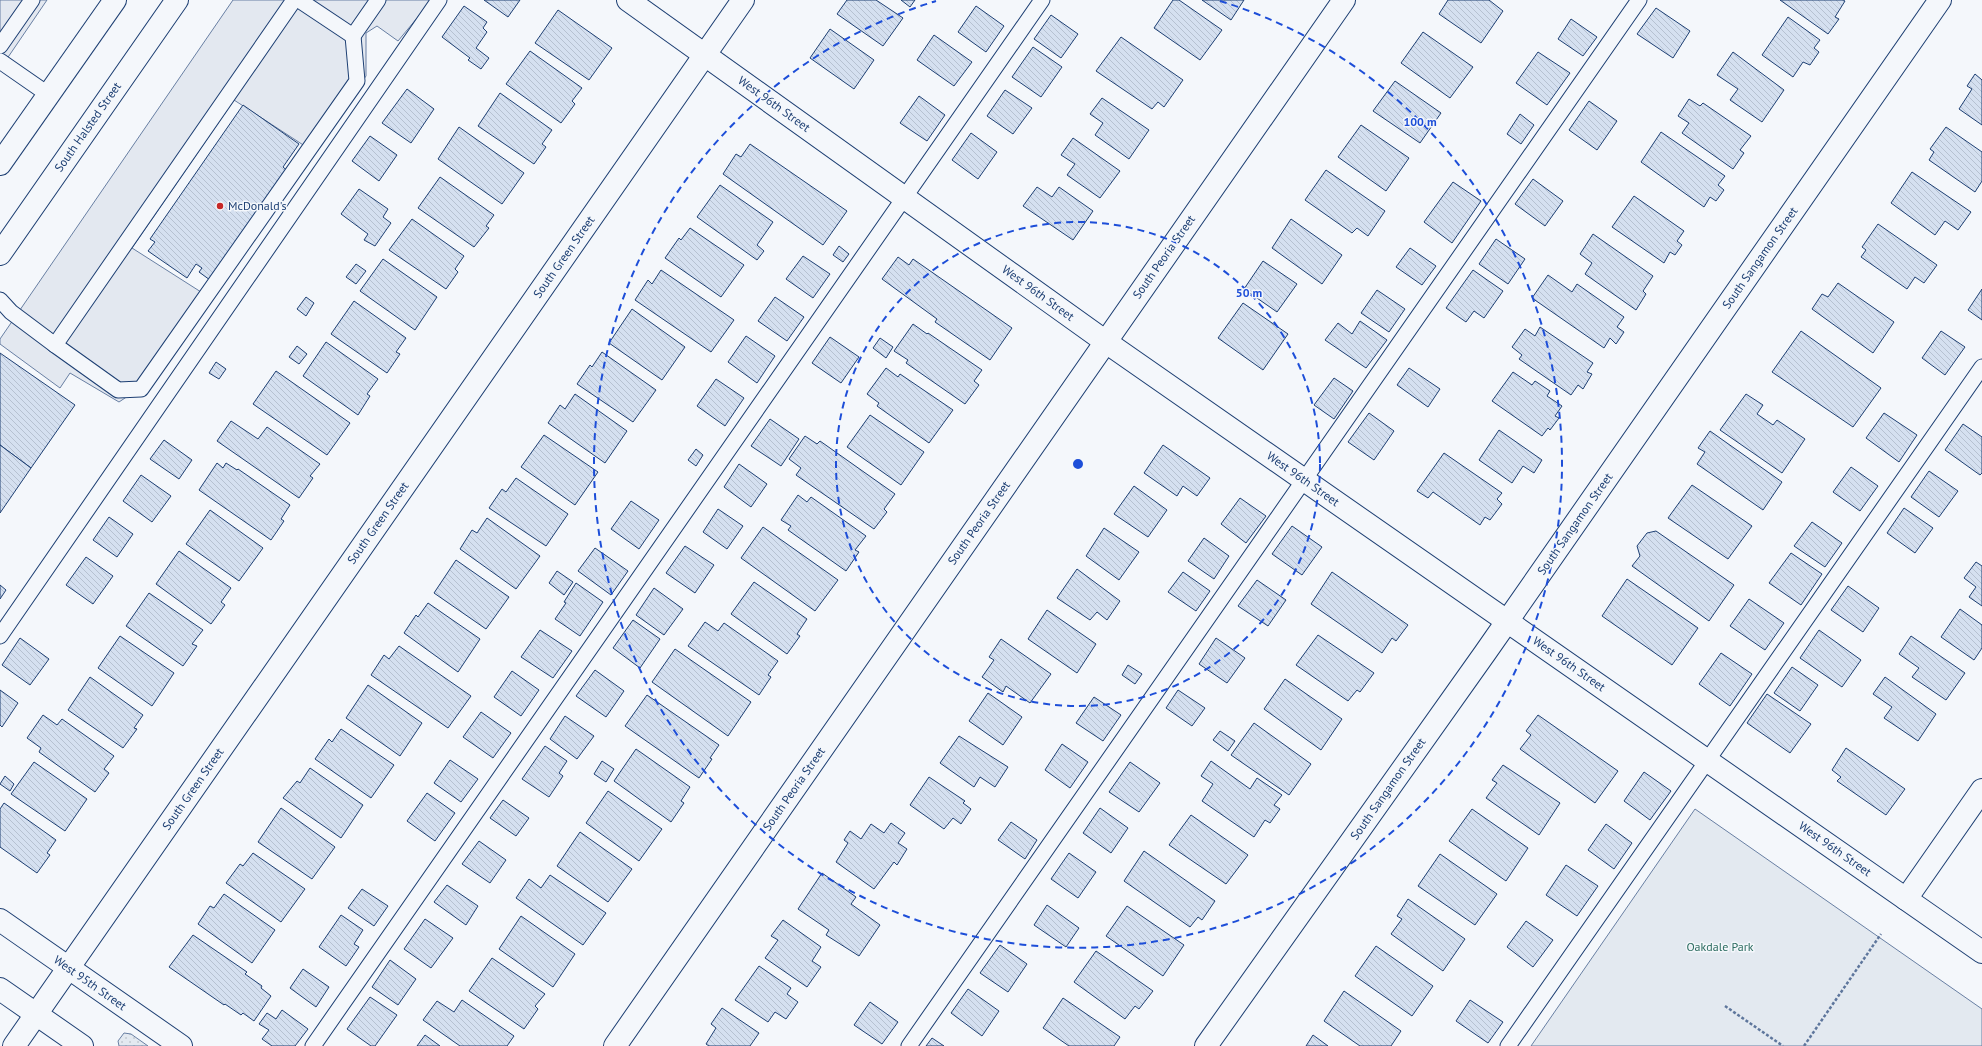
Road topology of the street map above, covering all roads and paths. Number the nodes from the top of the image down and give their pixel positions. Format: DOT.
graph roads {
  1 [pos="32,0"];
  2 [pos="115,0"];
  3 [pos="177,0"];
  4 [pos="294,0"];
  5 [pos="299,0"];
  6 [pos="378,0"];
  7 [pos="439,0"];
  8 [pos="628,0"];
  9 [pos="743,0"];
  10 [pos="1042,0"];
  11 [pos="1344,0"];
  12 [pos="1639,0"];
  13 [pos="1940,0"];
  14 [pos="353,36"];
  15 [pos="0,46"];
  16 [pos="705,55"];
  17 [pos="0,61"];
  18 [pos="49,95"];
  19 [pos="0,164"];
  20 [pos="904,198"];
  21 [pos="0,254"];
  22 [pos="0,300"];
  23 [pos="1106,342"];
  24 [pos="55,345"];
  25 [pos="1982,367"];
  26 [pos="1304,480"];
  27 [pos="1507,621"];
  28 [pos="0,636"];
  29 [pos="1708,761"];
  30 [pos="1982,790"];
  31 [pos="1906,899"];
  32 [pos="0,920"];
  33 [pos="1881,934"];
  34 [pos="1982,952"];
  35 [pos="68,968"];
  36 [pos="0,989"];
  37 [pos="1725,1006"];
  38 [pos="37,1014"];
  39 [pos="14,1046"];
  40 [pos="82,1046"];
  41 [pos="181,1046"];
  42 [pos="313,1046"];
  43 [pos="614,1046"];
  44 [pos="909,1046"];
  45 [pos="1206,1046"];
  46 [pos="1508,1046"];
  47 [pos="1783,1046"];
  48 [pos="1804,1046"];
  1 -- 15 [label="lane"];
  2 -- 18 [label="street"];
  3 -- 21 [label="street, South Halsted Street"];
  4 -- 24 [label="lane"];
  5 -- 14 [label="lane"];
  6 -- 14 [label="lane"];
  7 -- 28 [label="lane"];
  8 -- 16 [label="street, West 96th Street"];
  9 -- 16 [label="street, South Green Street"];
  10 -- 20 [label="lane"];
  11 -- 23 [label="street, South Peoria Street"];
  12 -- 26 [label="lane"];
  13 -- 27 [label="street, South Sangamon Street"];
  14 -- 24 [label="lane"];
  16 -- 20 [label="street, West 96th Street"];
  16 -- 35 [label="street, South Green Street"];
  17 -- 18 [label="lane"];
  18 -- 19 [label="street"];
  20 -- 23 [label="street, West 96th Street"];
  20 -- 42 [label="lane"];
  22 -- 24 [label="lane"];
  23 -- 26 [label="street, West 96th Street"];
  23 -- 43 [label="street, South Peoria Street"];
  25 -- 29 [label="lane"];
  26 -- 27 [label="street, West 96th Street"];
  26 -- 44 [label="lane"];
  27 -- 29 [label="street, West 96th Street"];
  27 -- 45 [label="street, South Sangamon Street"];
  29 -- 31 [label="street, West 96th Street"];
  29 -- 46 [label="lane"];
  30 -- 31 [label="street"];
  31 -- 34 [label="street, West 96th Street"];
  32 -- 35 [label="street, West 95th Street"];
  33 -- 48 [label="path"];
  35 -- 38 [label="street, South Green Street"];
  35 -- 41 [label="street, West 95th Street"];
  36 -- 38 [label="street"];
  37 -- 47 [label="path"];
  38 -- 39 [label="street, South Green Street"];
  38 -- 40 [label="street"];
}
